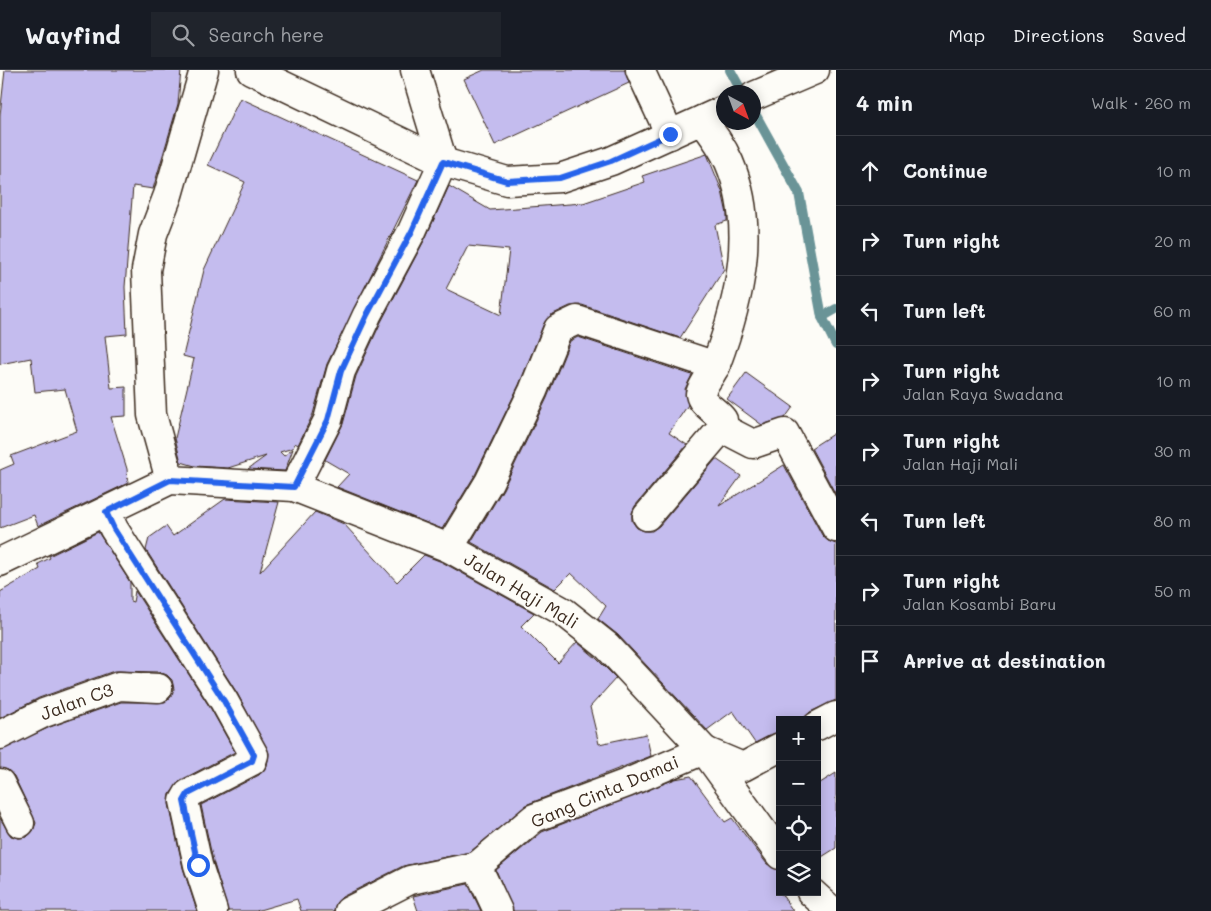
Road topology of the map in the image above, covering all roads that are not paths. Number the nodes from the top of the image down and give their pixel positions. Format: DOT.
graph roads {
  1 [pos="204,70"];
  2 [pos="251,70"];
  3 [pos="415,70"];
  4 [pos="640,70"];
  5 [pos="815,70"];
  6 [pos="768,86"];
  7 [pos="713,115"];
  8 [pos="670,134"];
  9 [pos="443,162"];
  10 [pos="716,366"];
  11 [pos="722,428"];
  12 [pos="170,480"];
  13 [pos="294,487"];
  14 [pos="106,512"];
  15 [pos="647,516"];
  16 [pos="836,528"];
  17 [pos="449,548"];
  18 [pos="0,562"];
  19 [pos="158,688"];
  20 [pos="836,716"];
  21 [pos="821,724"];
  22 [pos="0,735"];
  23 [pos="776,749"];
  24 [pos="704,750"];
  25 [pos="0,783"];
  26 [pos="20,823"];
  27 [pos="776,851"];
  28 [pos="478,866"];
  29 [pos="815,896"];
  30 [pos="213,911"];
  31 [pos="349,911"];
  32 [pos="498,911"];
  33 [pos="832,911"];
  1 -- 12 [label="street"];
  2 -- 9 [label="street"];
  3 -- 9 [label="street"];
  4 -- 8 [label="street"];
  5 -- 6 [label="street"];
  7 -- 8 [label="street"];
  7 -- 10 [label="street"];
  8 -- 9 [label="street"];
  9 -- 13 [label="street"];
  10 -- 11 [label="street"];
  10 -- 17 [label="street"];
  11 -- 15 [label="street"];
  11 -- 16 [label="street"];
  12 -- 13 [label="street, Jalan Haji Mali"];
  12 -- 14 [label="street"];
  13 -- 17 [label="street, Jalan Haji Mali"];
  14 -- 18 [label="street"];
  14 -- 30 [label="street"];
  17 -- 24 [label="street, Jalan Haji Mali"];
  19 -- 22 [label="street, Jalan C3"];
  20 -- 21 [label="street"];
  23 -- 24 [label="street"];
  24 -- 27 [label="street, Jalan Haji Mali"];
  24 -- 28 [label="street, Gang Cinta Damai"];
  25 -- 26 [label="street"];
  28 -- 31 [label="street, Gang Cinta Damai"];
  28 -- 32 [label="street"];
  29 -- 33 [label="street"];
}
